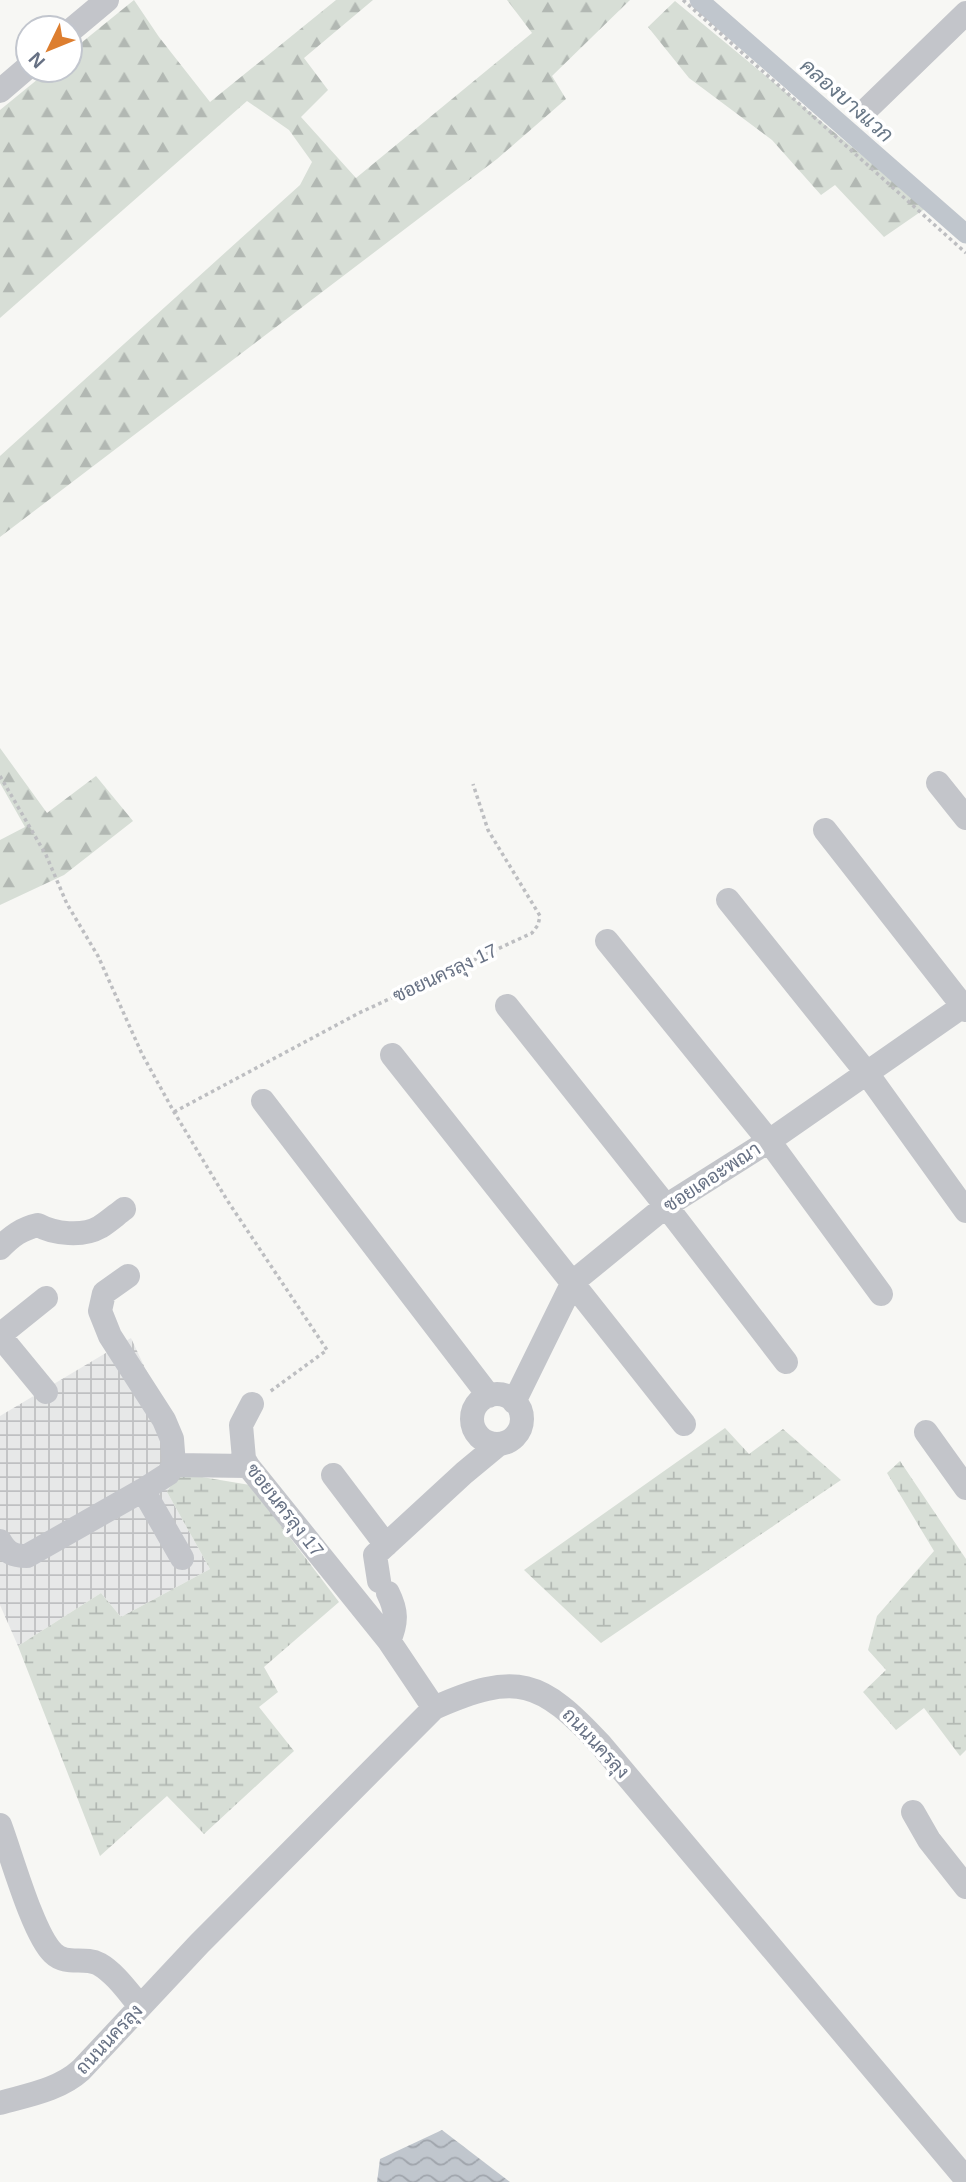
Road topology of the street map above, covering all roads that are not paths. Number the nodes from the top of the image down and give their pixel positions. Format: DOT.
graph roads {
  1 [pos="107,0"];
  2 [pos="966,13"];
  3 [pos="84,19"];
  4 [pos="14,79"];
  5 [pos="0,91"];
  6 [pos="867,109"];
  7 [pos="938,783"];
  8 [pos="966,817"];
  9 [pos="825,830"];
  10 [pos="728,900"];
  11 [pos="607,941"];
  12 [pos="507,1006"];
  13 [pos="965,1006"];
  14 [pos="392,1055"];
  15 [pos="866,1072"];
  16 [pos="263,1101"];
  17 [pos="769,1141"];
  18 [pos="666,1206"];
  19 [pos="124,1209"];
  20 [pos="966,1211"];
  21 [pos="0,1248"];
  22 [pos="128,1276"];
  23 [pos="573,1282"];
  24 [pos="881,1294"];
  25 [pos="46,1298"];
  26 [pos="0,1335"];
  27 [pos="786,1362"];
  28 [pos="46,1392"];
  29 [pos="489,1396"];
  30 [pos="514,1402"];
  31 [pos="252,1404"];
  32 [pos="684,1424"];
  33 [pos="926,1432"];
  34 [pos="499,1444"];
  35 [pos="174,1465"];
  36 [pos="248,1466"];
  37 [pos="333,1475"];
  38 [pos="966,1488"];
  39 [pos="143,1490"];
  40 [pos="0,1541"];
  41 [pos="386,1545"];
  42 [pos="182,1558"];
  43 [pos="390,1641"];
  44 [pos="434,1708"];
  45 [pos="913,1812"];
  46 [pos="0,1825"];
  47 [pos="966,1887"];
  48 [pos="140,2006"];
  49 [pos="0,2104"];
  50 [pos="966,2179"];
  1 -- 3 [label="street"];
  2 -- 6 [label="street"];
  4 -- 5 [label="street"];
  7 -- 8 [label="street"];
  9 -- 13 [label="street"];
  10 -- 15 [label="street"];
  11 -- 17 [label="street"];
  12 -- 18 [label="street"];
  13 -- 15 [label="street, ซอยเดอะพณา"];
  14 -- 23 [label="street"];
  15 -- 17 [label="street, ซอยเดอะพณา"];
  15 -- 20 [label="street"];
  16 -- 29 [label="street"];
  17 -- 18 [label="street, ซอยเดอะพณา"];
  17 -- 24 [label="street"];
  18 -- 23 [label="street, ซอยเดอะพณา"];
  18 -- 27 [label="street"];
  19 -- 21 [label="street"];
  22 -- 35 [label="street"];
  23 -- 30 [label="street, ซอยเดอะพณา"];
  23 -- 32 [label="street"];
  25 -- 26 [label="street"];
  26 -- 28 [label="street"];
  29 -- 30 [label="street"];
  29 -- 34 [label="street"];
  30 -- 34 [label="street"];
  31 -- 36 [label="street, ซอยนครลุง 17"];
  33 -- 38 [label="street"];
  34 -- 41 [label="street"];
  35 -- 36 [label="street"];
  35 -- 39 [label="street"];
  36 -- 43 [label="street, ซอยนครลุง 17"];
  37 -- 41 [label="street"];
  39 -- 40 [label="street"];
  39 -- 42 [label="street"];
  41 -- 43 [label="street"];
  43 -- 44 [label="street, ซอยนครลุง 17"];
  44 -- 48 [label="street, ถนนนครลุง"];
  44 -- 50 [label="street, ถนนนครลุง"];
  45 -- 47 [label="street"];
  46 -- 48 [label="street"];
  48 -- 49 [label="street, ถนนนครลุง"];
}
